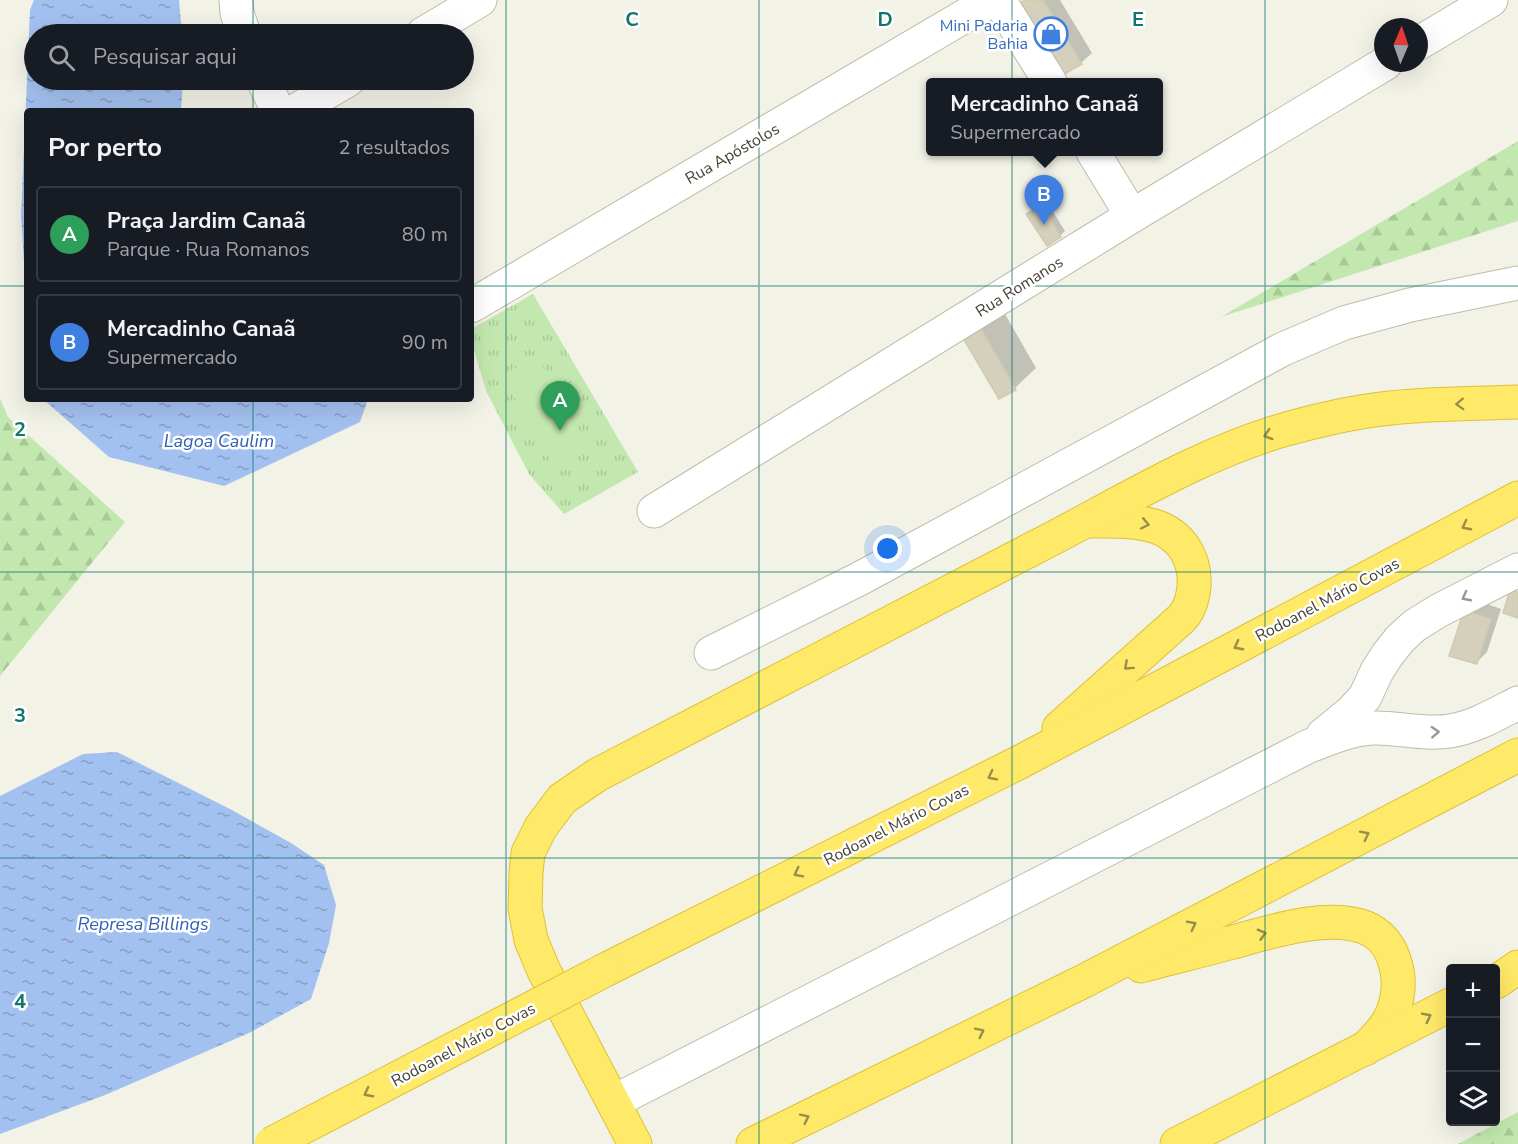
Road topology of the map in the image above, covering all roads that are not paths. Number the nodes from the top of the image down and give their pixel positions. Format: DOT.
graph roads {
  1 [pos="236,0"];
  2 [pos="480,0"];
  3 [pos="992,0"];
  4 [pos="999,0"];
  5 [pos="1491,0"];
  6 [pos="241,24"];
  7 [pos="440,24"];
  8 [pos="1428,38"];
  9 [pos="1374,70"];
  10 [pos="1048,78"];
  11 [pos="267,90"];
  12 [pos="331,90"];
  13 [pos="276,108"];
  14 [pos="300,108"];
  15 [pos="1094,156"];
  16 [pos="1132,216"];
  17 [pos="1518,284"];
  18 [pos="474,304"];
  19 [pos="1518,402"];
  20 [pos="1518,498"];
  21 [pos="654,511"];
  22 [pos="1087,521"];
  23 [pos="1518,570"];
  24 [pos="711,653"];
  25 [pos="1365,697"];
  26 [pos="1518,703"];
  27 [pos="1377,728"];
  28 [pos="1309,746"];
  29 [pos="1518,755"];
  30 [pos="1020,762"];
  31 [pos="1518,967"];
  32 [pos="1500,979"];
  33 [pos="1084,981"];
  34 [pos="1446,1007"];
  35 [pos="1365,1049"];
  36 [pos="613,1102"];
  37 [pos="271,1144"];
  38 [pos="635,1144"];
  39 [pos="753,1144"];
  40 [pos="1177,1144"];
  1 -- 6 [label="street"];
  2 -- 7 [label="street"];
  3 -- 18 [label="street, Rua Apóstolos"];
  4 -- 10 [label="street"];
  5 -- 8 [label="street"];
  9 -- 16 [label="street, Rua Romanos"];
  11 -- 13 [label="street"];
  12 -- 14 [label="street"];
  15 -- 16 [label="street"];
  16 -- 21 [label="street, Rua Romanos"];
  17 -- 24 [label="street"];
  19 -- 22 [label="highway, one-way"];
  20 -- 30 [label="highway, Rodoanel Mário Covas, one-way"];
  22 -- 30 [label="highway, one-way"];
  22 -- 36 [label="highway"];
  23 -- 25 [label="street, one-way"];
  25 -- 27 [label="street"];
  25 -- 28 [label="street"];
  27 -- 26 [label="street, one-way"];
  27 -- 28 [label="street"];
  28 -- 36 [label="street"];
  33 -- 29 [label="highway, one-way"];
  30 -- 37 [label="highway, Rodoanel Mário Covas, one-way, bridge"];
  31 -- 32 [label="highway"];
  33 -- 35 [label="highway, one-way"];
  39 -- 33 [label="highway, one-way"];
  35 -- 34 [label="highway, one-way"];
  35 -- 40 [label="highway"];
  36 -- 38 [label="highway"];
}
